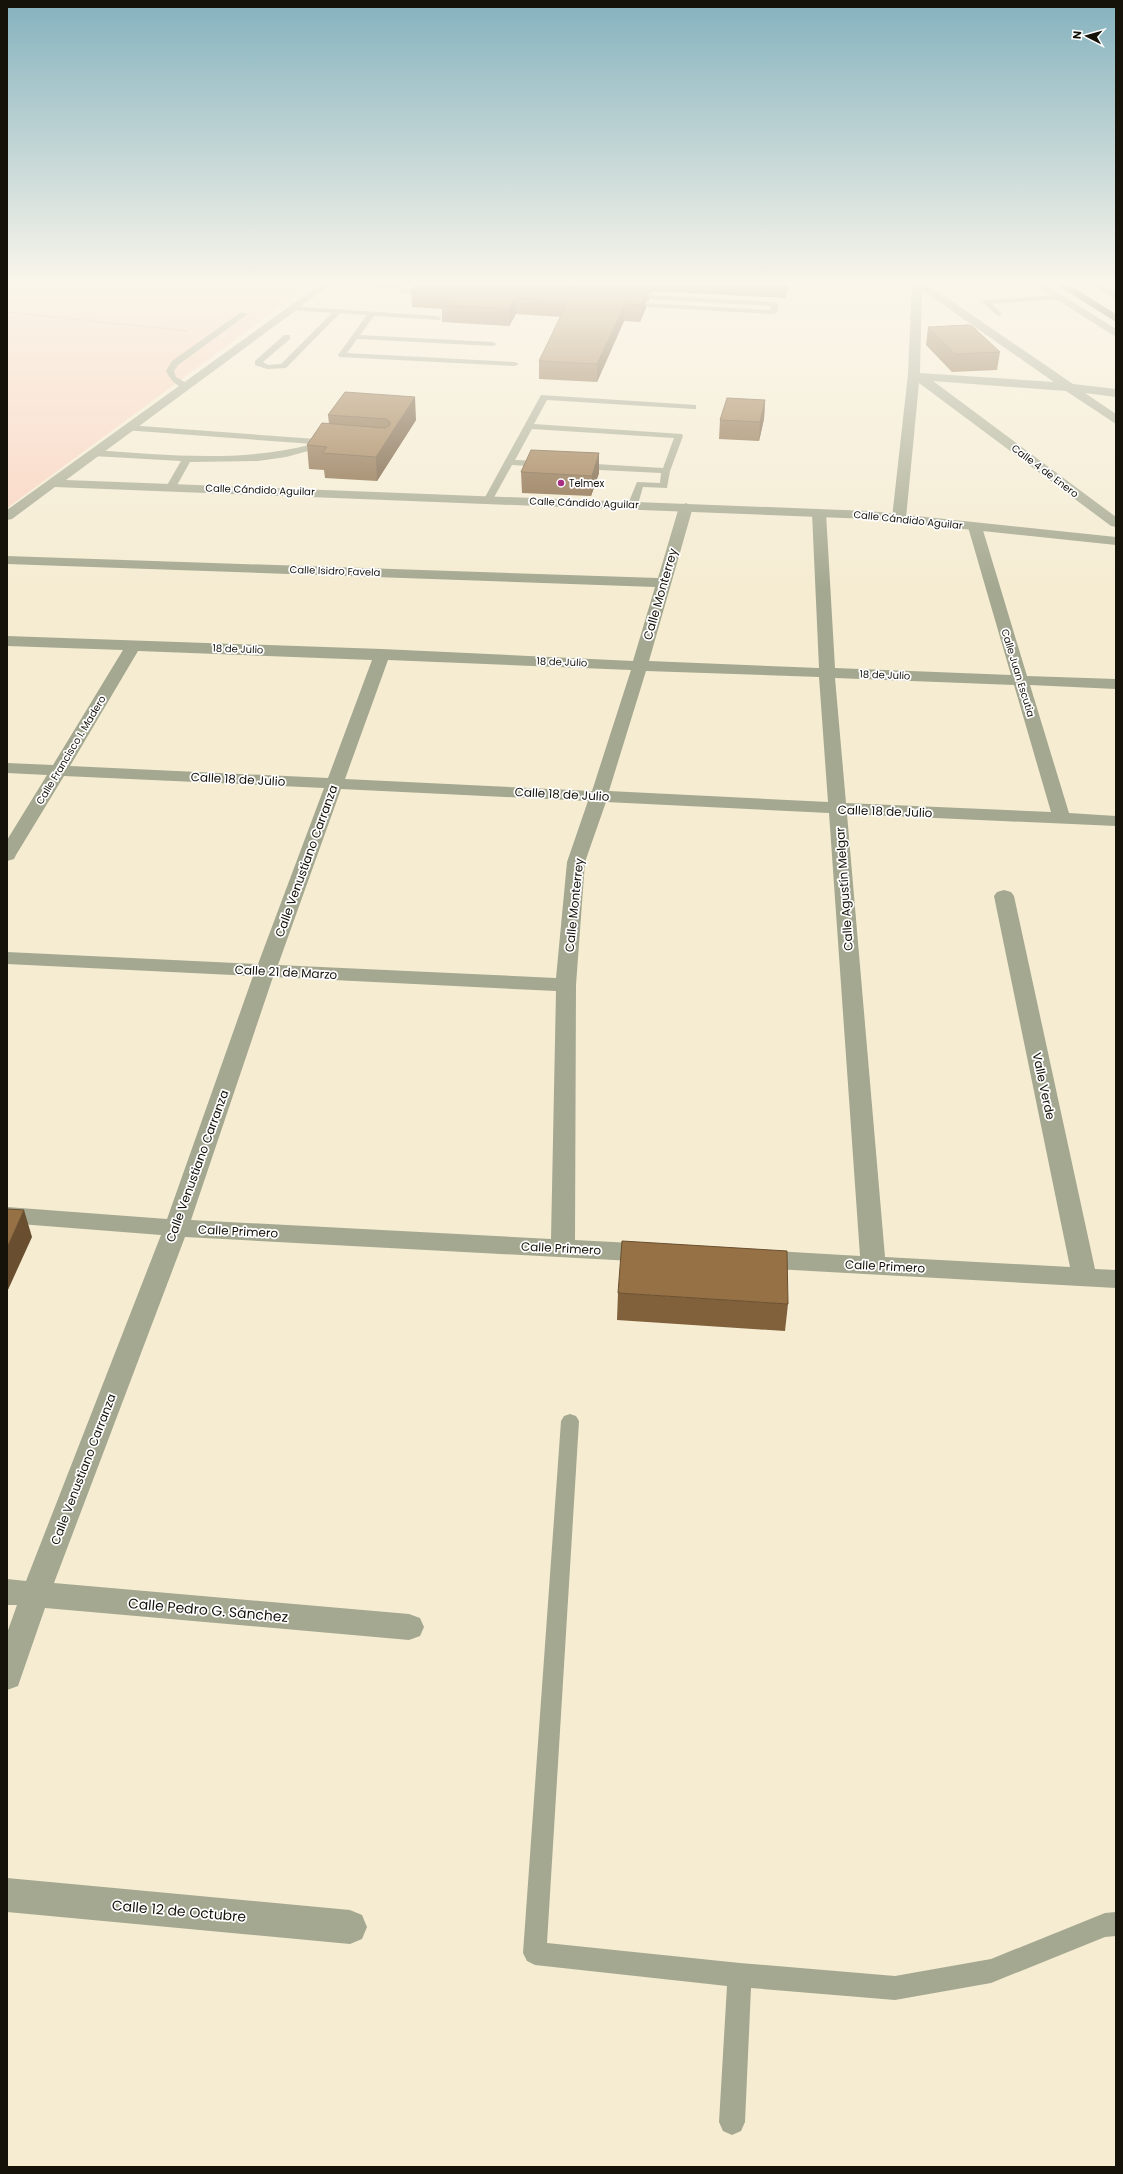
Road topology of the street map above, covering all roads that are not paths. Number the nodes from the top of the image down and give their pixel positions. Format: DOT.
graph roads {
  1 [pos="185,386"];
  2 [pos="914,386"];
  3 [pos="932,386"];
  4 [pos="1052,386"];
  5 [pos="1070,388"];
  6 [pos="1116,393"];
  7 [pos="694,406"];
  8 [pos="1116,420"];
  9 [pos="529,426"];
  10 [pos="127,428"];
  11 [pos="326,443"];
  12 [pos="341,444"];
  13 [pos="93,453"];
  14 [pos="186,459"];
  15 [pos="510,462"];
  16 [pos="558,464"];
  17 [pos="573,465"];
  18 [pos="666,471"];
  19 [pos="51,483"];
  20 [pos="171,487"];
  21 [pos="489,499"];
  22 [pos="633,504"];
  23 [pos="686,507"];
  24 [pos="818,513"];
  25 [pos="7,516"];
  26 [pos="900,518"];
  27 [pos="1116,523"];
  28 [pos="975,527"];
  29 [pos="1116,541"];
  30 [pos="7,560"];
  31 [pos="662,583"];
  32 [pos="7,641"];
  33 [pos="134,645"];
  34 [pos="382,654"];
  35 [pos="640,665"];
  36 [pos="826,672"];
  37 [pos="1020,680"];
  38 [pos="1116,684"];
  39 [pos="7,768"];
  40 [pos="59,770"];
  41 [pos="334,783"];
  42 [pos="599,796"];
  43 [pos="838,809"];
  44 [pos="1062,819"];
  45 [pos="1116,821"];
  46 [pos="7,855"];
  47 [pos="1004,896"];
  48 [pos="7,958"];
  49 [pos="265,972"];
  50 [pos="566,985"];
  51 [pos="7,1215"];
  52 [pos="176,1228"];
  53 [pos="563,1248"];
  54 [pos="674,1254"];
  55 [pos="738,1258"];
  56 [pos="873,1265"];
  57 [pos="1084,1277"];
  58 [pos="1116,1279"];
  59 [pos="570,1421"];
  60 [pos="7,1592"];
  61 [pos="35,1595"];
  62 [pos="409,1627"];
  63 [pos="7,1676"];
  64 [pos="7,1895"];
  65 [pos="1116,1924"];
  66 [pos="350,1927"];
  67 [pos="740,1975"];
  68 [pos="732,2122"];
  1 -- 10 [label="street"];
  2 -- 26 [label="street"];
  3 -- 27 [label="street, Calle 4 de Enero"];
  4 -- 5 [label="street"];
  5 -- 6 [label="street"];
  5 -- 8 [label="street"];
  7 -- 9 [label="lane"];
  9 -- 15 [label="lane"];
  9 -- 18 [label="lane"];
  10 -- 11 [label="lane"];
  10 -- 13 [label="street"];
  11 -- 12 [label="lane"];
  11 -- 14 [label="lane"];
  13 -- 14 [label="lane"];
  13 -- 19 [label="street"];
  14 -- 20 [label="lane"];
  15 -- 16 [label="lane"];
  15 -- 21 [label="lane"];
  17 -- 18 [label="lane"];
  18 -- 22 [label="lane"];
  19 -- 20 [label="street, Calle Cándido Aguilar"];
  19 -- 25 [label="street"];
  20 -- 21 [label="street, Calle Cándido Aguilar"];
  21 -- 22 [label="street, Calle Cándido Aguilar"];
  22 -- 23 [label="street, Calle Cándido Aguilar"];
  23 -- 24 [label="street, Calle Cándido Aguilar"];
  23 -- 31 [label="street, Calle Monterrey"];
  24 -- 26 [label="street, Calle Cándido Aguilar"];
  24 -- 36 [label="street, Calle Agustín Melgar"];
  26 -- 28 [label="street, Calle Cándido Aguilar"];
  28 -- 29 [label="street, Calle Cándido Aguilar"];
  28 -- 37 [label="street, Calle Juan Escutia"];
  30 -- 31 [label="street, Calle Isidro Favela"];
  31 -- 35 [label="street, Calle Monterrey"];
  32 -- 33 [label="street, 18 de Julio"];
  33 -- 34 [label="street, 18 de Julio"];
  33 -- 40 [label="street, Calle Francisco I. Madero"];
  34 -- 35 [label="street, 18 de Julio"];
  34 -- 41 [label="street, Calle Venustiano Carranza"];
  35 -- 36 [label="street, 18 de Julio"];
  35 -- 42 [label="street, Calle Monterrey"];
  36 -- 37 [label="street, 18 de Julio"];
  36 -- 43 [label="street, Calle Agustín Melgar"];
  37 -- 38 [label="street, 18 de Julio"];
  37 -- 44 [label="street, Calle Juan Escutia"];
  39 -- 40 [label="street, Calle 18 de Julio"];
  40 -- 41 [label="street, Calle 18 de Julio"];
  40 -- 46 [label="street, Calle Francisco I. Madero"];
  41 -- 42 [label="street, Calle 18 de Julio"];
  41 -- 49 [label="street, Calle Venustiano Carranza"];
  42 -- 43 [label="street, Calle 18 de Julio"];
  42 -- 50 [label="street, Calle Monterrey"];
  43 -- 44 [label="street, Calle 18 de Julio"];
  43 -- 56 [label="street, Calle Agustín Melgar"];
  44 -- 45 [label="street, Calle 18 de Julio"];
  47 -- 57 [label="street, Valle Verde"];
  48 -- 49 [label="street, Calle 21 de Marzo"];
  49 -- 50 [label="street, Calle 21 de Marzo"];
  49 -- 52 [label="street, Calle Venustiano Carranza"];
  50 -- 53 [label="street, Calle Monterrey"];
  51 -- 52 [label="street, Calle Primero"];
  52 -- 53 [label="street, Calle Primero"];
  52 -- 61 [label="street, Calle Venustiano Carranza"];
  53 -- 54 [label="street, Calle Primero"];
  55 -- 56 [label="street, Calle Primero"];
  56 -- 57 [label="street, Calle Primero"];
  57 -- 58 [label="street, Calle Primero"];
  59 -- 67 [label="lane"];
  60 -- 61 [label="street, Calle Pedro G. Sánchez"];
  61 -- 62 [label="street, Calle Pedro G. Sánchez"];
  61 -- 63 [label="street, Calle Venustiano Carranza"];
  64 -- 66 [label="street, Calle 12 de Octubre"];
  65 -- 67 [label="lane"];
  67 -- 68 [label="lane"];
}
